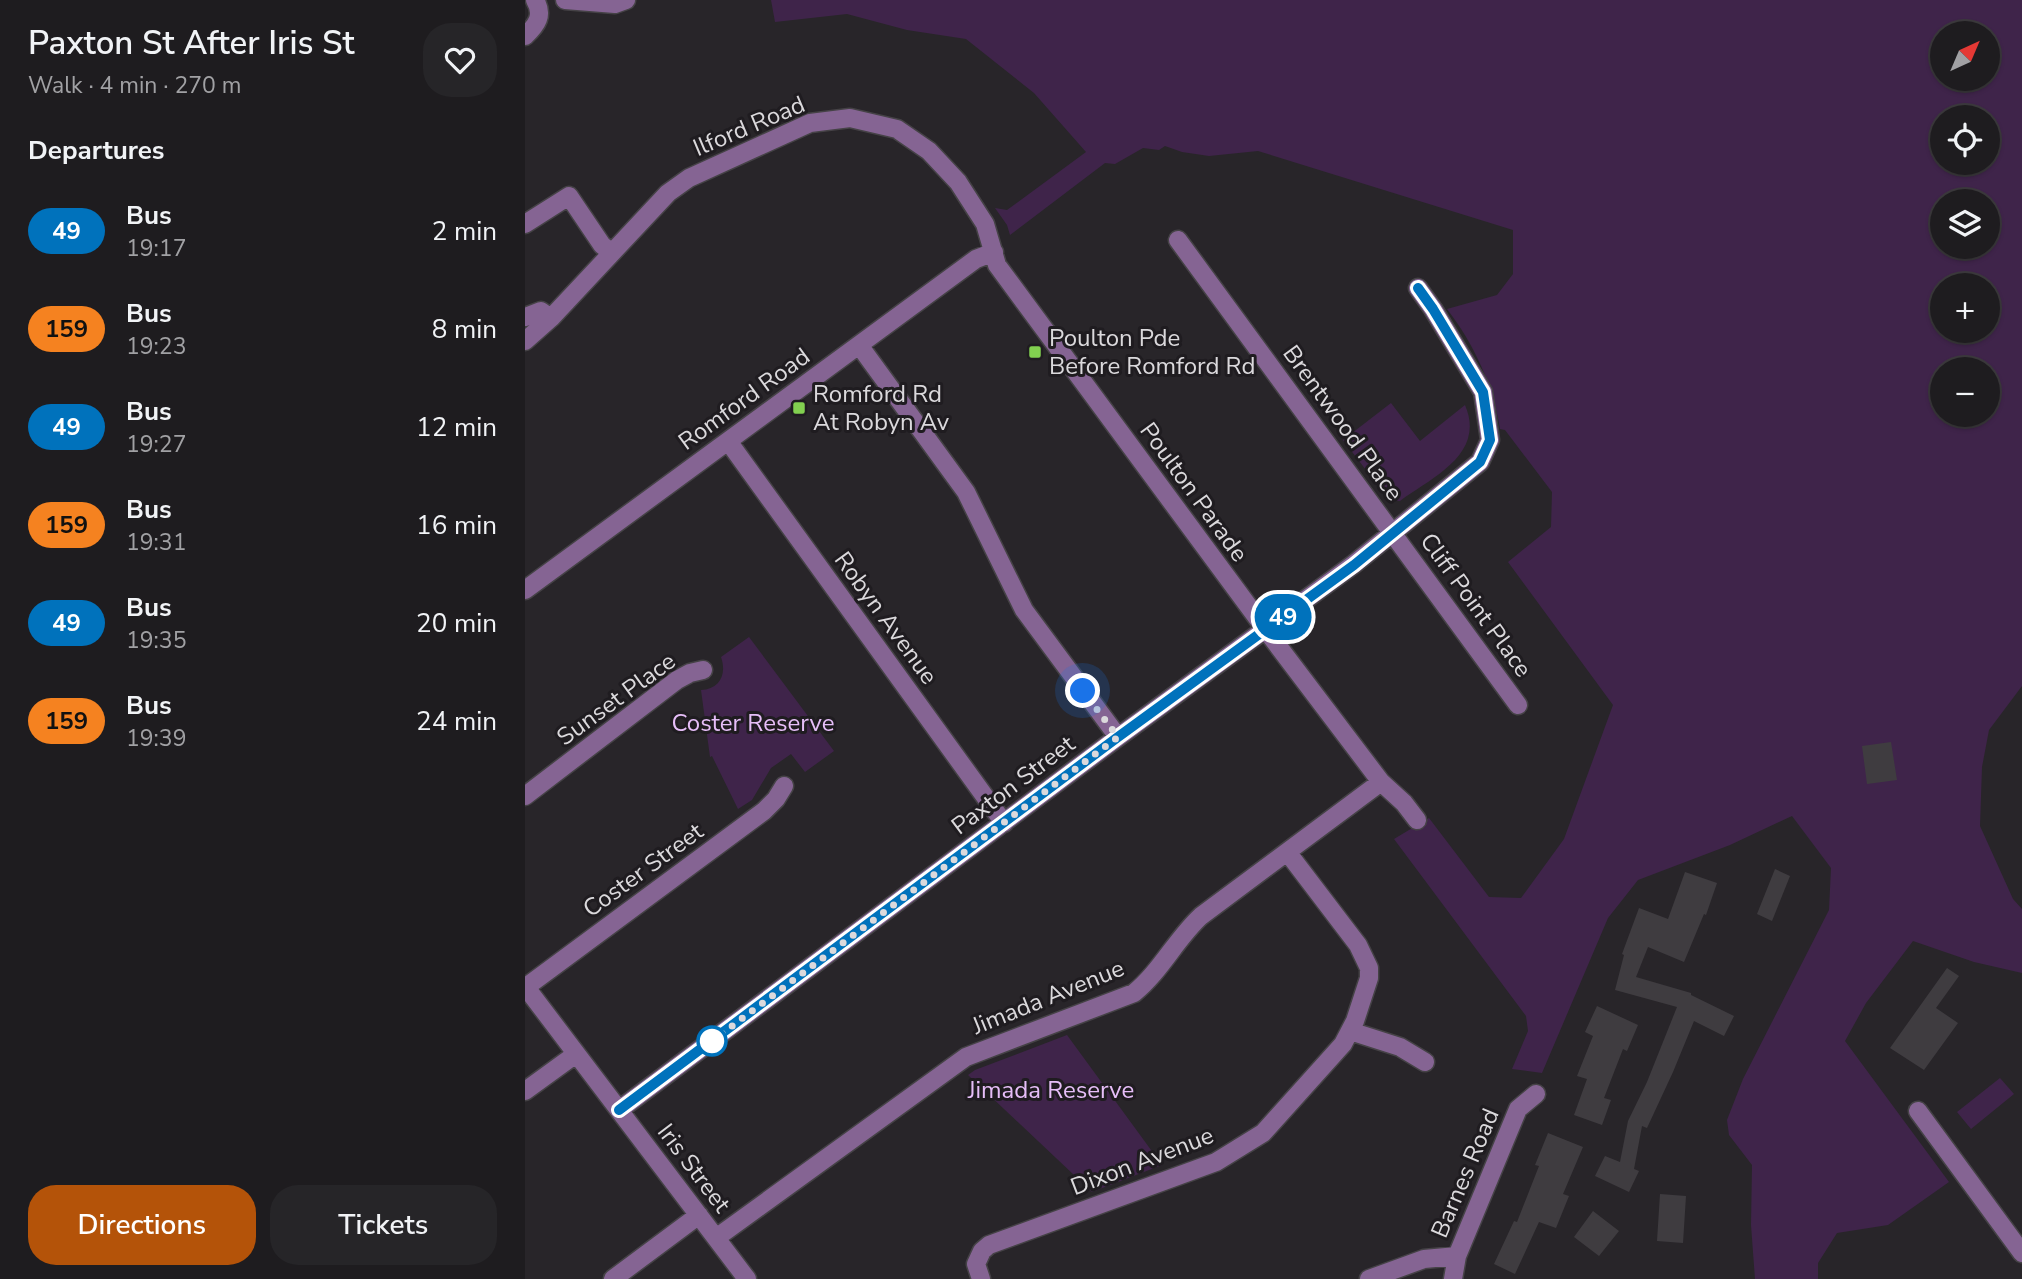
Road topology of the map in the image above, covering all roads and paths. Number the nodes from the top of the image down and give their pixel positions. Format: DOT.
graph roads {
  1 [pos="535,0"];
  2 [pos="565,0"];
  3 [pos="626,0"];
  4 [pos="525,36"];
  5 [pos="525,224"];
  6 [pos="1178,240"];
  7 [pos="993,252"];
  8 [pos="611,253"];
  9 [pos="1418,288"];
  10 [pos="525,317"];
  11 [pos="551,318"];
  12 [pos="525,341"];
  13 [pos="859,345"];
  14 [pos="728,441"];
  15 [pos="1393,534"];
  16 [pos="525,590"];
  17 [pos="1266,630"];
  18 [pos="703,670"];
  19 [pos="1518,705"];
  20 [pos="1118,737"];
  21 [pos="1381,782"];
  22 [pos="784,786"];
  23 [pos="525,796"];
  24 [pos="1417,820"];
  25 [pos="1004,823"];
  26 [pos="1287,853"];
  27 [pos="525,986"];
  28 [pos="1350,1031"];
  29 [pos="576,1054"];
  30 [pos="1425,1062"];
  31 [pos="525,1091"];
  32 [pos="1536,1094"];
  33 [pos="619,1110"];
  34 [pos="1918,1111"];
  35 [pos="699,1215"];
  36 [pos="716,1238"];
  37 [pos="2022,1253"];
  38 [pos="1457,1256"];
  39 [pos="613,1279"];
  40 [pos="747,1279"];
  41 [pos="981,1279"];
  42 [pos="1369,1279"];
  43 [pos="1453,1279"];
  1 -- 4 [label="street"];
  2 -- 3 [label="street"];
  5 -- 8 [label="street"];
  6 -- 15 [label="street, Brentwood Place"];
  7 -- 8 [label="street, Ilford Road"];
  7 -- 13 [label="street, Romford Road"];
  7 -- 17 [label="street, Poulton Parade"];
  8 -- 11 [label="street, Ilford Road"];
  9 -- 15 [label="street, Paxton Street"];
  10 -- 11 [label="street"];
  11 -- 12 [label="street, Ilford Road"];
  13 -- 14 [label="street, Romford Road"];
  13 -- 20 [label="street"];
  14 -- 16 [label="street, Romford Road"];
  14 -- 25 [label="street, Robyn Avenue"];
  15 -- 17 [label="street, Paxton Street"];
  15 -- 19 [label="street, Cliff Point Place"];
  17 -- 20 [label="street, Paxton Street"];
  17 -- 21 [label="street, Poulton Parade"];
  18 -- 23 [label="street, Sunset Place"];
  20 -- 25 [label="street, Paxton Street"];
  21 -- 24 [label="street, Poulton Parade"];
  21 -- 26 [label="street, Jimada Avenue"];
  22 -- 27 [label="street, Coster Street"];
  25 -- 33 [label="street, Paxton Street"];
  26 -- 28 [label="street, Dixon Avenue"];
  26 -- 36 [label="street, Jimada Avenue"];
  27 -- 29 [label="street, Iris Street"];
  28 -- 30 [label="street"];
  28 -- 41 [label="street, Dixon Avenue"];
  29 -- 31 [label="street"];
  29 -- 33 [label="street, Iris Street"];
  32 -- 38 [label="street, Barnes Road"];
  33 -- 35 [label="street, Iris Street"];
  34 -- 37 [label="street"];
  35 -- 36 [label="street, Iris Street"];
  35 -- 39 [label="street"];
  36 -- 40 [label="street, Iris Street"];
  38 -- 42 [label="street"];
  38 -- 43 [label="street, Barnes Road"];
}
